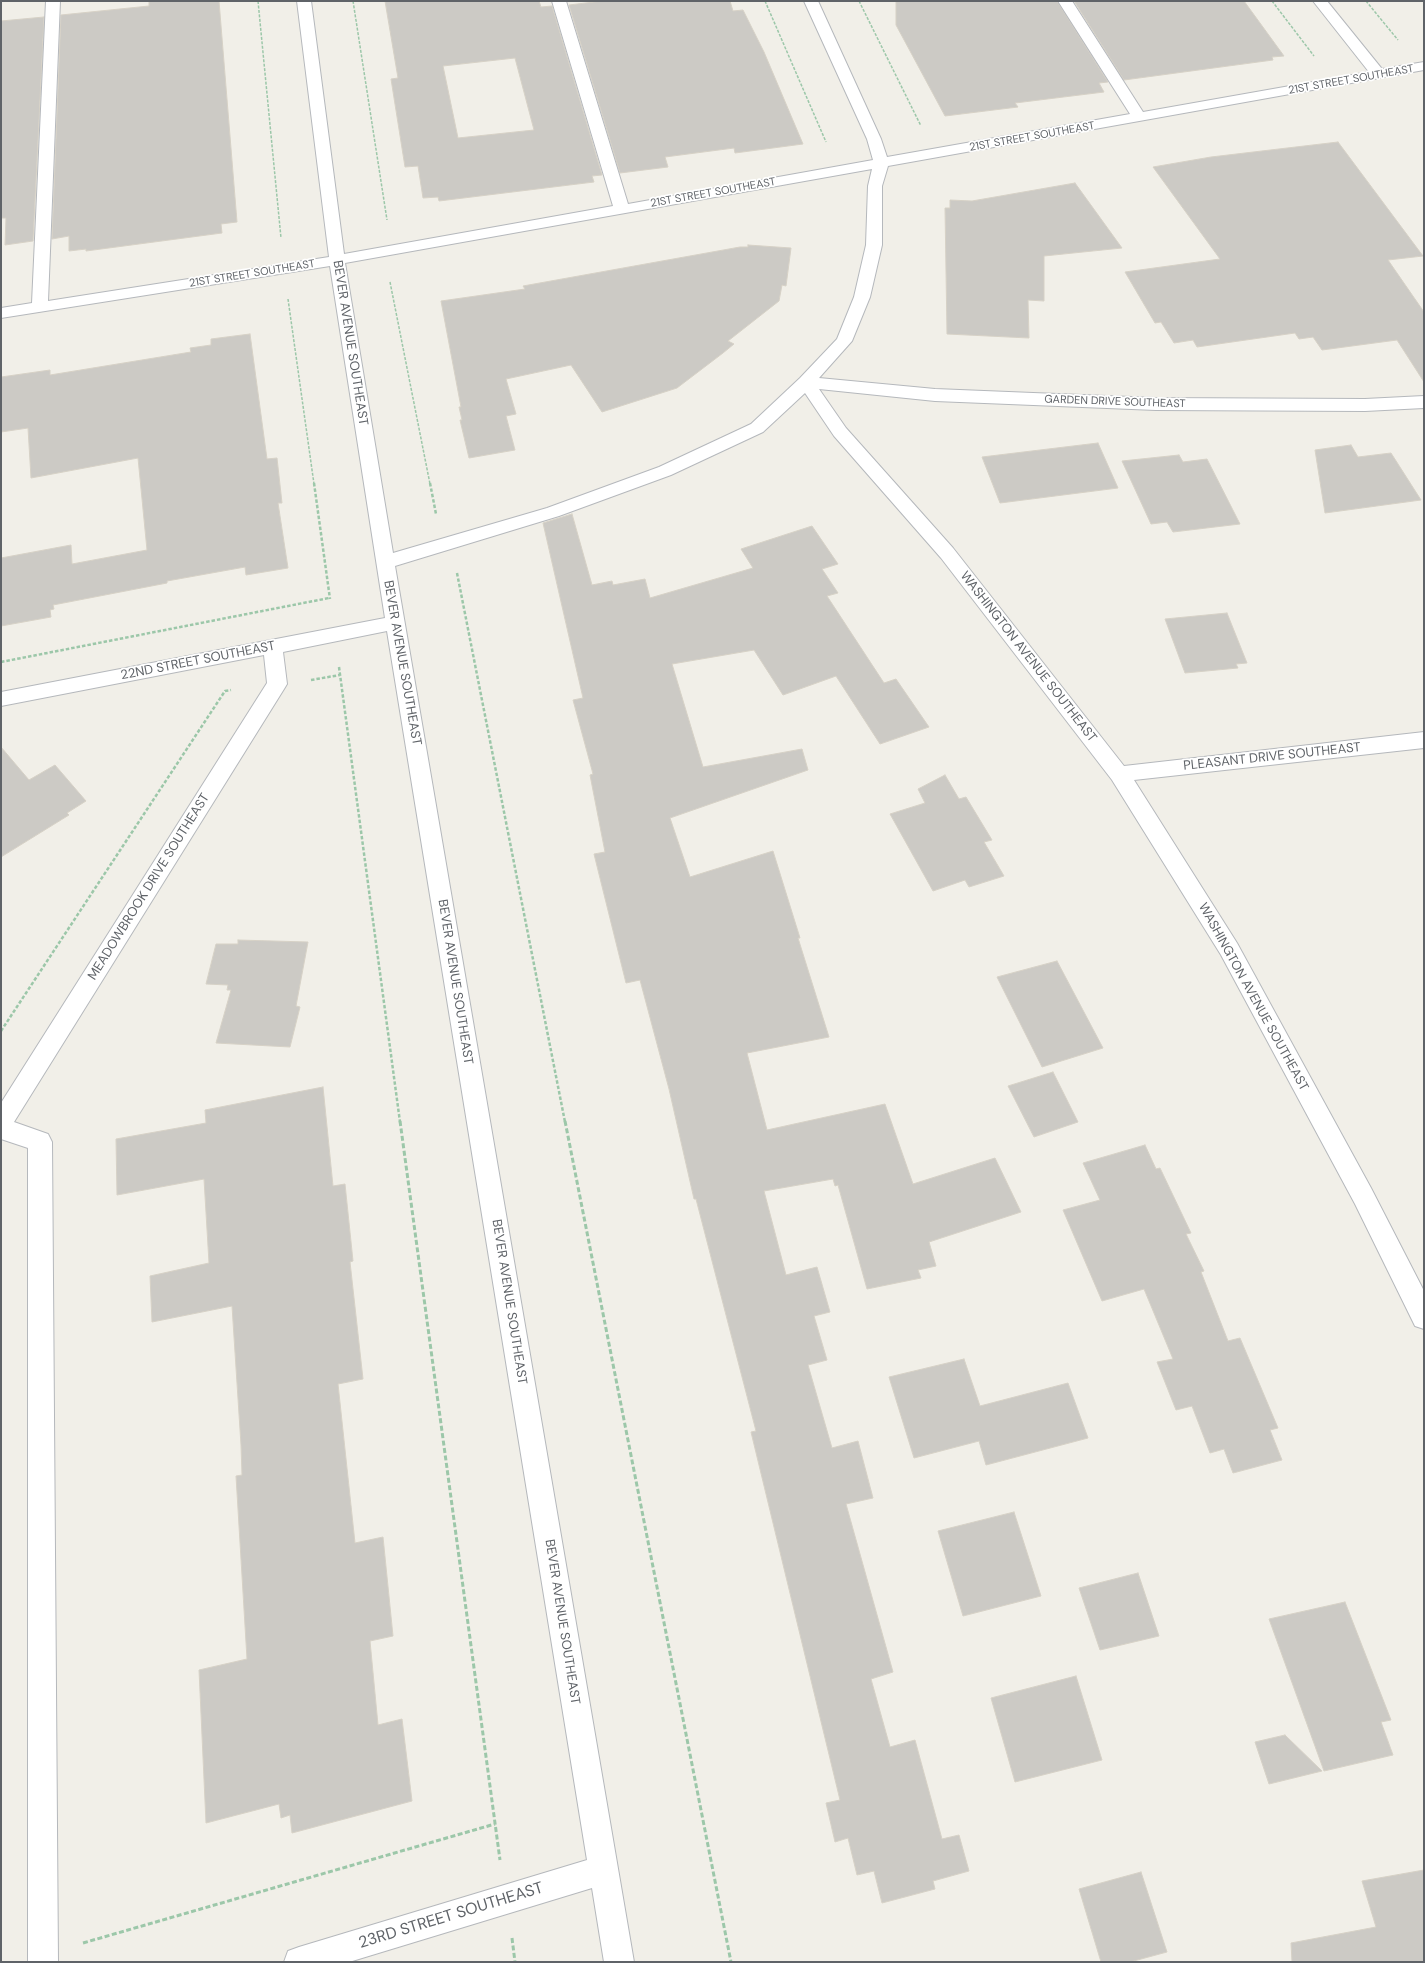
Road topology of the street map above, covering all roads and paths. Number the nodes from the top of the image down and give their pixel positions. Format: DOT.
graph roads {
  1 [pos="53,1"];
  2 [pos="258,1"];
  3 [pos="304,1"];
  4 [pos="352,1"];
  5 [pos="559,1"];
  6 [pos="765,1"];
  7 [pos="811,1"];
  8 [pos="859,1"];
  9 [pos="1065,1"];
  10 [pos="1272,1"];
  11 [pos="1320,1"];
  12 [pos="1366,1"];
  13 [pos="1402,45"];
  14 [pos="1317,60"];
  15 [pos="1424,66"];
  16 [pos="1378,74"];
  17 [pos="1140,118"];
  18 [pos="923,130"];
  19 [pos="828,147"];
  20 [pos="881,163"];
  21 [pos="622,210"];
  22 [pos="388,224"];
  23 [pos="282,241"];
  24 [pos="337,260"];
  25 [pos="390,281"];
  26 [pos="288,297"];
  27 [pos="40,307"];
  28 [pos="1,313"];
  29 [pos="806,382"];
  30 [pos="1424,402"];
  31 [pos="437,522"];
  32 [pos="385,562"];
  33 [pos="456,569"];
  34 [pos="329,598"];
  35 [pos="330,603"];
  36 [pos="395,623"];
  37 [pos="273,646"];
  38 [pos="338,660"];
  39 [pos="1,662"];
  40 [pos="340,675"];
  41 [pos="303,682"];
  42 [pos="233,690"];
  43 [pos="1,700"];
  44 [pos="1424,740"];
  45 [pos="1119,774"];
  46 [pos="1,1031"];
  47 [pos="1,1123"];
  48 [pos="1,1128"];
  49 [pos="1424,1316"];
  50 [pos="495,1824"];
  51 [pos="501,1866"];
  52 [pos="603,1870"];
  53 [pos="511,1930"];
  54 [pos="42,1959"];
  55 [pos="299,1962"];
  56 [pos="515,1962"];
  57 [pos="619,1962"];
  58 [pos="731,1962"];
  1 -- 27 [label="street"];
  2 -- 23 [label="path"];
  3 -- 24 [label="street, BEVER AVENUE SOUTHEAST"];
  4 -- 22 [label="path"];
  5 -- 21 [label="street"];
  6 -- 19 [label="path"];
  7 -- 20 [label="street"];
  8 -- 18 [label="path"];
  9 -- 17 [label="street"];
  10 -- 14 [label="path"];
  11 -- 16 [label="street"];
  12 -- 13 [label="path"];
  15 -- 16 [label="street, 21ST STREET SOUTHEAST"];
  16 -- 17 [label="street, 21ST STREET SOUTHEAST"];
  17 -- 20 [label="street, 21ST STREET SOUTHEAST"];
  20 -- 21 [label="street, 21ST STREET SOUTHEAST"];
  20 -- 29 [label="street"];
  21 -- 24 [label="street, 21ST STREET SOUTHEAST"];
  24 -- 27 [label="street, 21ST STREET SOUTHEAST"];
  24 -- 32 [label="street, BEVER AVENUE SOUTHEAST"];
  25 -- 31 [label="path"];
  26 -- 34 [label="path"];
  27 -- 28 [label="street, 21ST STREET SOUTHEAST"];
  29 -- 30 [label="street, GARDEN DRIVE SOUTHEAST"];
  29 -- 32 [label="street"];
  29 -- 45 [label="street, WASHINGTON AVENUE SOUTHEAST"];
  32 -- 36 [label="street, BEVER AVENUE SOUTHEAST"];
  33 -- 58 [label="path"];
  34 -- 35 [label="path"];
  34 -- 39 [label="path"];
  36 -- 37 [label="street, 22ND STREET SOUTHEAST"];
  36 -- 52 [label="street, BEVER AVENUE SOUTHEAST"];
  37 -- 43 [label="street, 22ND STREET SOUTHEAST"];
  37 -- 47 [label="street, MEADOWBROOK DRIVE SOUTHEAST"];
  38 -- 40 [label="path"];
  40 -- 41 [label="path"];
  40 -- 50 [label="path"];
  42 -- 46 [label="path"];
  44 -- 45 [label="street, PLEASANT DRIVE SOUTHEAST"];
  45 -- 49 [label="street, WASHINGTON AVENUE SOUTHEAST"];
  48 -- 54 [label="street"];
  50 -- 51 [label="path"];
  50 -- 54 [label="path"];
  52 -- 55 [label="street, 23RD STREET SOUTHEAST"];
  52 -- 57 [label="street, BEVER AVENUE SOUTHEAST"];
  53 -- 56 [label="path"];
}
